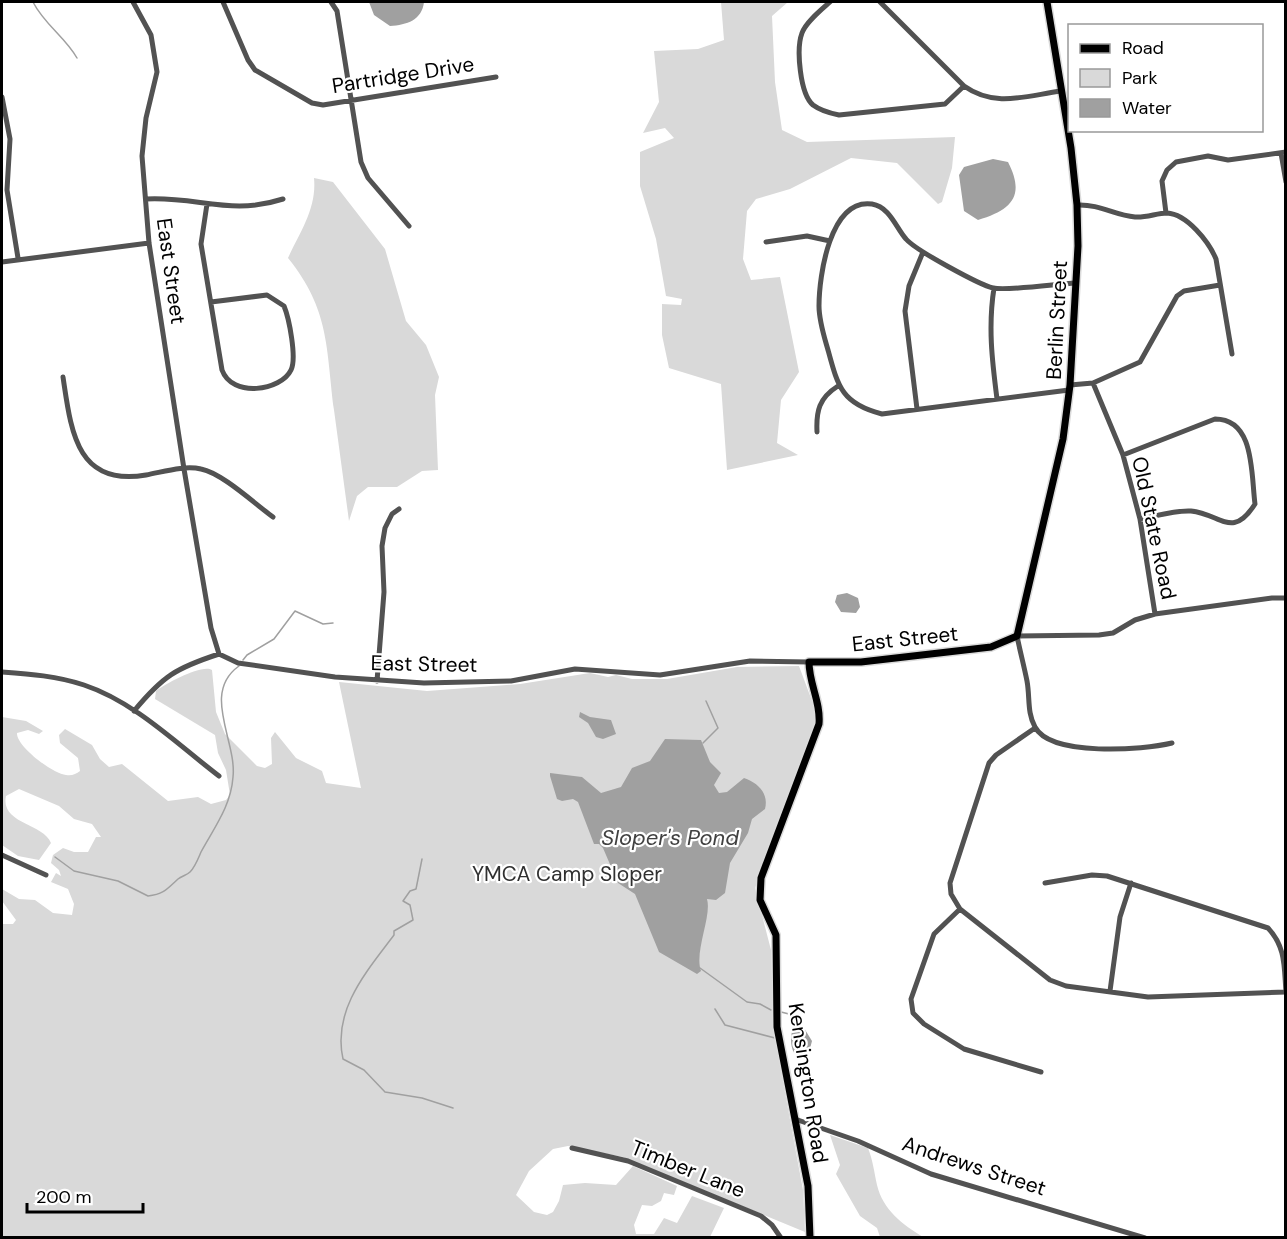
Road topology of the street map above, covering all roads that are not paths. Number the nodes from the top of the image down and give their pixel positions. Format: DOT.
graph roads {
  1 [pos="134,2"];
  2 [pos="223,2"];
  3 [pos="331,2"];
  4 [pos="830,2"];
  5 [pos="880,2"];
  6 [pos="1047,2"];
  7 [pos="496,77"];
  8 [pos="964,86"];
  9 [pos="1060,91"];
  10 [pos="2,96"];
  11 [pos="350,100"];
  12 [pos="1283,153"];
  13 [pos="1286,182"];
  14 [pos="146,199"];
  15 [pos="283,199"];
  16 [pos="207,204"];
  17 [pos="1077,205"];
  18 [pos="1166,213"];
  19 [pos="409,226"];
  20 [pos="830,241"];
  21 [pos="766,242"];
  22 [pos="149,243"];
  23 [pos="923,252"];
  24 [pos="18,258"];
  25 [pos="2,262"];
  26 [pos="1075,283"];
  27 [pos="1220,285"];
  28 [pos="993,288"];
  29 [pos="211,302"];
  30 [pos="1232,354"];
  31 [pos="63,377"];
  32 [pos="1093,383"];
  33 [pos="838,386"];
  34 [pos="1070,388"];
  35 [pos="997,399"];
  36 [pos="917,409"];
  37 [pos="817,432"];
  38 [pos="1123,455"];
  39 [pos="184,469"];
  40 [pos="399,509"];
  41 [pos="273,517"];
  42 [pos="1140,519"];
  43 [pos="1286,598"];
  44 [pos="1155,614"];
  45 [pos="1017,636"];
  46 [pos="219,654"];
  47 [pos="809,662"];
  48 [pos="2,672"];
  49 [pos="377,681"];
  50 [pos="134,711"];
  51 [pos="1035,728"];
  52 [pos="1172,743"];
  53 [pos="219,776"];
  54 [pos="2,855"];
  55 [pos="46,875"];
  56 [pos="1045,883"];
  57 [pos="1131,883"];
  58 [pos="960,909"];
  59 [pos="1110,991"];
  60 [pos="1286,992"];
  61 [pos="1041,1072"];
  62 [pos="795,1119"];
  63 [pos="572,1148"];
  64 [pos="781,1238"];
  65 [pos="810,1238"];
  66 [pos="1145,1238"];
  1 -- 14 [label="street, East Street"];
  2 -- 11 [label="street, Partridge Drive"];
  3 -- 11 [label="street"];
  4 -- 8 [label="street"];
  5 -- 8 [label="street"];
  6 -- 9 [label="main road, Berlin Street"];
  7 -- 11 [label="street, Partridge Drive"];
  8 -- 9 [label="street"];
  9 -- 17 [label="main road, Berlin Street"];
  10 -- 24 [label="street"];
  11 -- 19 [label="street"];
  12 -- 13 [label="street"];
  12 -- 18 [label="street"];
  14 -- 16 [label="street"];
  14 -- 22 [label="street, East Street"];
  15 -- 16 [label="street"];
  16 -- 29 [label="street"];
  17 -- 18 [label="street"];
  17 -- 26 [label="main road, Berlin Street"];
  18 -- 27 [label="street"];
  20 -- 21 [label="street"];
  20 -- 23 [label="street"];
  20 -- 33 [label="street"];
  22 -- 24 [label="street"];
  22 -- 39 [label="street, East Street"];
  23 -- 28 [label="street"];
  23 -- 36 [label="street"];
  24 -- 25 [label="street"];
  26 -- 28 [label="street"];
  26 -- 34 [label="main road, Berlin Street"];
  27 -- 30 [label="street"];
  27 -- 32 [label="street"];
  28 -- 35 [label="street"];
  29 -- 29 [label="street"];
  31 -- 39 [label="street"];
  32 -- 34 [label="street"];
  32 -- 38 [label="street, Old State Road"];
  33 -- 36 [label="street"];
  33 -- 37 [label="street"];
  34 -- 35 [label="street"];
  34 -- 45 [label="main road, Berlin Street"];
  35 -- 36 [label="street"];
  38 -- 42 [label="street, Old State Road"];
  38 -- 42 [label="street"];
  39 -- 41 [label="street"];
  39 -- 46 [label="street, East Street"];
  40 -- 49 [label="street"];
  42 -- 44 [label="street, Old State Road"];
  43 -- 44 [label="street, East Street"];
  44 -- 45 [label="street, East Street"];
  45 -- 47 [label="main road, East Street"];
  45 -- 51 [label="street"];
  46 -- 49 [label="street, East Street"];
  46 -- 50 [label="street"];
  47 -- 49 [label="street, East Street"];
  47 -- 62 [label="main road, Kensington Road"];
  48 -- 50 [label="street"];
  50 -- 53 [label="street"];
  51 -- 52 [label="street"];
  51 -- 58 [label="street"];
  54 -- 55 [label="street"];
  56 -- 57 [label="street"];
  57 -- 59 [label="street"];
  57 -- 60 [label="street"];
  58 -- 59 [label="street"];
  58 -- 61 [label="street"];
  59 -- 60 [label="street"];
  62 -- 65 [label="main road, Kensington Road"];
  62 -- 66 [label="street, Andrews Street"];
  63 -- 64 [label="street, Timber Lane"];
}
